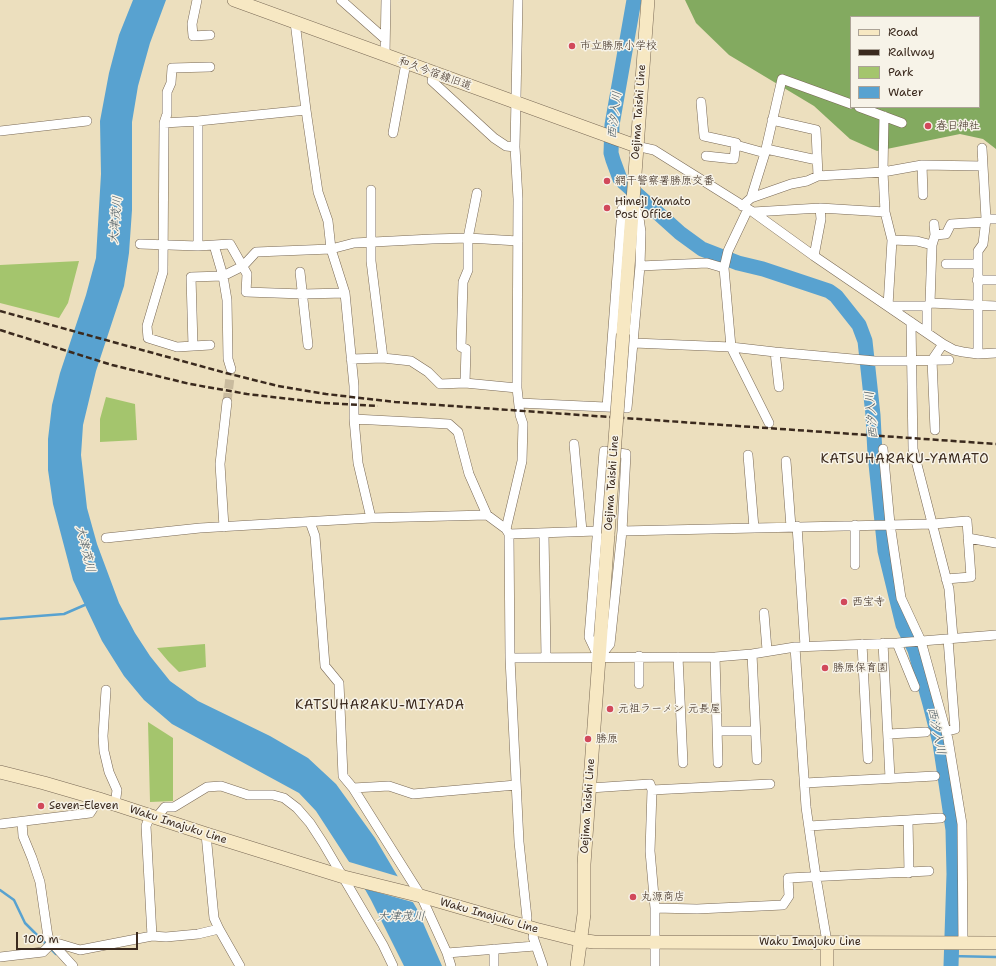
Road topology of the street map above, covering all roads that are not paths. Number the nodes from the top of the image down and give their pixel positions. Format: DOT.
graph roads {
  1 [pos="197,0"];
  2 [pos="234,0"];
  3 [pos="342,0"];
  4 [pos="386,0"];
  5 [pos="518,0"];
  6 [pos="648,0"];
  7 [pos="295,22"];
  8 [pos="210,35"];
  9 [pos="386,39"];
  10 [pos="385,56"];
  11 [pos="406,63"];
  12 [pos="210,67"];
  13 [pos="434,73"];
  14 [pos="701,102"];
  15 [pos="516,104"];
  16 [pos="850,104"];
  17 [pos="862,108"];
  18 [pos="306,110"];
  19 [pos="884,116"];
  20 [pos="772,120"];
  21 [pos="87,121"];
  22 [pos="198,121"];
  23 [pos="164,122"];
  24 [pos="902,123"];
  25 [pos="0,131"];
  26 [pos="393,133"];
  27 [pos="636,146"];
  28 [pos="736,146"];
  29 [pos="515,147"];
  30 [pos="982,148"];
  31 [pos="765,151"];
  32 [pos="706,156"];
  33 [pos="817,160"];
  34 [pos="922,165"];
  35 [pos="983,166"];
  36 [pos="883,172"];
  37 [pos="818,176"];
  38 [pos="371,190"];
  39 [pos="477,193"];
  40 [pos="923,195"];
  41 [pos="751,198"];
  42 [pos="632,200"];
  43 [pos="820,208"];
  44 [pos="748,209"];
  45 [pos="885,212"];
  46 [pos="996,219"];
  47 [pos="985,221"];
  48 [pos="934,224"];
  49 [pos="620,230"];
  50 [pos="641,232"];
  51 [pos="935,234"];
  52 [pos="468,238"];
  53 [pos="892,240"];
  54 [pos="518,241"];
  55 [pos="370,242"];
  56 [pos="140,244"];
  57 [pos="162,244"];
  58 [pos="214,245"];
  59 [pos="932,245"];
  60 [pos="198,246"];
  61 [pos="630,247"];
  62 [pos="331,249"];
  63 [pos="814,256"];
  64 [pos="946,264"];
  65 [pos="977,264"];
  66 [pos="243,266"];
  67 [pos="640,266"];
  68 [pos="724,268"];
  69 [pos="300,272"];
  70 [pos="223,276"];
  71 [pos="977,280"];
  72 [pos="996,280"];
  73 [pos="345,293"];
  74 [pos="302,294"];
  75 [pos="928,305"];
  76 [pos="888,306"];
  77 [pos="978,306"];
  78 [pos="996,306"];
  79 [pos="911,322"];
  80 [pos="927,332"];
  81 [pos="634,343"];
  82 [pos="943,344"];
  83 [pos="210,345"];
  84 [pos="308,345"];
  85 [pos="193,346"];
  86 [pos="731,347"];
  87 [pos="776,352"];
  88 [pos="996,353"];
  89 [pos="978,354"];
  90 [pos="383,358"];
  91 [pos="351,359"];
  92 [pos="911,360"];
  93 [pos="932,360"];
  94 [pos="949,360"];
  95 [pos="231,369"];
  96 [pos="465,383"];
  97 [pos="779,387"];
  98 [pos="517,388"];
  99 [pos="227,402"];
  100 [pos="520,403"];
  101 [pos="607,407"];
  102 [pos="354,419"];
  103 [pos="769,423"];
  104 [pos="935,430"];
  105 [pos="574,444"];
  106 [pos="883,449"];
  107 [pos="748,455"];
  108 [pos="786,462"];
  109 [pos="487,516"];
  110 [pos="372,518"];
  111 [pos="310,522"];
  112 [pos="890,524"];
  113 [pos="933,524"];
  114 [pos="855,525"];
  115 [pos="794,526"];
  116 [pos="224,527"];
  117 [pos="754,528"];
  118 [pos="508,531"];
  119 [pos="582,531"];
  120 [pos="622,531"];
  121 [pos="544,533"];
  122 [pos="603,533"];
  123 [pos="106,538"];
  124 [pos="968,538"];
  125 [pos="996,543"];
  126 [pos="855,565"];
  127 [pos="946,579"];
  128 [pos="764,613"];
  129 [pos="996,635"];
  130 [pos="951,639"];
  131 [pos="921,641"];
  132 [pos="882,643"];
  133 [pos="897,643"];
  134 [pos="862,644"];
  135 [pos="805,646"];
  136 [pos="795,647"];
  137 [pos="767,650"];
  138 [pos="752,654"];
  139 [pos="640,656"];
  140 [pos="678,657"];
  141 [pos="715,657"];
  142 [pos="510,658"];
  143 [pos="546,658"];
  144 [pos="599,658"];
  145 [pos="639,684"];
  146 [pos="914,687"];
  147 [pos="106,690"];
  148 [pos="718,731"];
  149 [pos="755,731"];
  150 [pos="946,731"];
  151 [pos="926,732"];
  152 [pos="888,734"];
  153 [pos="868,759"];
  154 [pos="757,760"];
  155 [pos="718,762"];
  156 [pos="683,763"];
  157 [pos="0,772"];
  158 [pos="935,776"];
  159 [pos="890,778"];
  160 [pos="805,783"];
  161 [pos="770,784"];
  162 [pos="516,785"];
  163 [pos="353,788"];
  164 [pos="590,788"];
  165 [pos="652,790"];
  166 [pos="99,799"];
  167 [pos="115,805"];
  168 [pos="153,817"];
  169 [pos="941,818"];
  170 [pos="908,820"];
  171 [pos="22,822"];
  172 [pos="0,824"];
  173 [pos="809,826"];
  174 [pos="206,834"];
  175 [pos="929,871"];
  176 [pos="909,873"];
  177 [pos="344,876"];
  178 [pos="816,877"];
  179 [pos="421,896"];
  180 [pos="655,908"];
  181 [pos="530,928"];
  182 [pos="219,929"];
  183 [pos="152,936"];
  184 [pos="580,940"];
  185 [pos="654,942"];
  186 [pos="827,942"];
  187 [pos="52,943"];
  188 [pos="962,943"];
  189 [pos="996,943"];
  190 [pos="535,946"];
  191 [pos="494,949"];
  192 [pos="447,952"];
  193 [pos="0,957"];
  194 [pos="74,966"];
  195 [pos="240,966"];
  196 [pos="393,966"];
  197 [pos="451,966"];
  198 [pos="494,966"];
  199 [pos="543,966"];
  200 [pos="576,966"];
  201 [pos="655,966"];
  202 [pos="827,966"];
  1 -- 8 [label="street"];
  2 -- 7 [label="main road, 和久今宿線旧道"];
  3 -- 9 [label="street"];
  4 -- 9 [label="street"];
  5 -- 15 [label="street"];
  6 -- 27 [label="main road, Oejima Taishi Line"];
  7 -- 10 [label="main road, 和久今宿線旧道"];
  7 -- 18 [label="street"];
  9 -- 10 [label="street"];
  10 -- 11 [label="main road, 和久今宿線旧道"];
  11 -- 13 [label="main road, 和久今宿線旧道"];
  11 -- 26 [label="street"];
  12 -- 23 [label="street"];
  13 -- 15 [label="main road, 和久今宿線旧道"];
  13 -- 29 [label="street"];
  14 -- 28 [label="street"];
  15 -- 27 [label="main road, 和久今宿線旧道"];
  15 -- 29 [label="street"];
  16 -- 20 [label="street"];
  17 -- 19 [label="street"];
  18 -- 22 [label="street"];
  18 -- 62 [label="street"];
  19 -- 24 [label="street"];
  19 -- 36 [label="street"];
  20 -- 31 [label="street"];
  20 -- 33 [label="street"];
  21 -- 25 [label="street"];
  22 -- 23 [label="street"];
  22 -- 60 [label="street"];
  23 -- 57 [label="street"];
  27 -- 42 [label="main road, Oejima Taishi Line"];
  27 -- 44 [label="street"];
  28 -- 31 [label="street"];
  28 -- 32 [label="street"];
  29 -- 54 [label="street"];
  30 -- 35 [label="street"];
  31 -- 33 [label="street"];
  31 -- 41 [label="street"];
  33 -- 37 [label="street"];
  34 -- 35 [label="street"];
  34 -- 36 [label="street"];
  34 -- 40 [label="street"];
  35 -- 47 [label="street"];
  36 -- 37 [label="street"];
  36 -- 45 [label="street"];
  37 -- 41 [label="street"];
  38 -- 55 [label="street"];
  39 -- 52 [label="street"];
  41 -- 44 [label="street"];
  42 -- 49 [label="street"];
  42 -- 50 [label="street"];
  42 -- 61 [label="main road, Oejima Taishi Line"];
  43 -- 44 [label="street"];
  43 -- 45 [label="street"];
  43 -- 63 [label="street"];
  44 -- 63 [label="street"];
  44 -- 68 [label="street"];
  45 -- 53 [label="street"];
  46 -- 47 [label="street"];
  47 -- 51 [label="street"];
  47 -- 65 [label="street"];
  48 -- 51 [label="street"];
  49 -- 61 [label="street"];
  49 -- 101 [label="street"];
  50 -- 61 [label="street"];
  50 -- 67 [label="street"];
  51 -- 59 [label="street"];
  52 -- 54 [label="street"];
  52 -- 55 [label="street"];
  52 -- 96 [label="street"];
  53 -- 59 [label="street"];
  53 -- 76 [label="street"];
  54 -- 98 [label="street"];
  55 -- 62 [label="street"];
  55 -- 90 [label="street"];
  56 -- 57 [label="street"];
  57 -- 60 [label="street"];
  57 -- 85 [label="street"];
  58 -- 60 [label="street"];
  58 -- 66 [label="street"];
  58 -- 70 [label="street"];
  59 -- 75 [label="street"];
  61 -- 122 [label="main road, Oejima Taishi Line, bridge"];
  62 -- 66 [label="street"];
  62 -- 73 [label="street"];
  63 -- 76 [label="street"];
  64 -- 65 [label="street"];
  65 -- 71 [label="street"];
  66 -- 70 [label="street"];
  66 -- 74 [label="street"];
  67 -- 68 [label="street"];
  67 -- 81 [label="street"];
  68 -- 86 [label="street"];
  69 -- 74 [label="street"];
  70 -- 85 [label="street"];
  70 -- 95 [label="street"];
  71 -- 72 [label="street"];
  71 -- 77 [label="street"];
  73 -- 74 [label="street"];
  73 -- 91 [label="street"];
  74 -- 84 [label="street"];
  75 -- 76 [label="street"];
  75 -- 77 [label="street"];
  75 -- 80 [label="street"];
  76 -- 79 [label="street"];
  77 -- 78 [label="street"];
  77 -- 89 [label="street"];
  79 -- 80 [label="street"];
  79 -- 92 [label="street"];
  80 -- 82 [label="street"];
  81 -- 86 [label="street"];
  81 -- 101 [label="street"];
  82 -- 89 [label="street"];
  82 -- 93 [label="street"];
  83 -- 85 [label="street"];
  86 -- 87 [label="street"];
  86 -- 103 [label="street"];
  87 -- 92 [label="street"];
  87 -- 97 [label="street"];
  88 -- 89 [label="street"];
  90 -- 91 [label="street"];
  90 -- 96 [label="street"];
  91 -- 102 [label="street"];
  92 -- 93 [label="street"];
  92 -- 113 [label="street"];
  93 -- 94 [label="street"];
  93 -- 104 [label="street"];
  96 -- 98 [label="street"];
  98 -- 100 [label="street"];
  99 -- 116 [label="street"];
  100 -- 101 [label="street"];
  100 -- 118 [label="street"];
  102 -- 109 [label="street"];
  102 -- 110 [label="street"];
  105 -- 119 [label="street"];
  106 -- 112 [label="street"];
  107 -- 117 [label="street"];
  108 -- 115 [label="street"];
  109 -- 110 [label="street"];
  109 -- 118 [label="street"];
  110 -- 111 [label="street"];
  111 -- 116 [label="street"];
  111 -- 163 [label="street"];
  112 -- 113 [label="street"];
  112 -- 114 [label="street"];
  112 -- 131 [label="street"];
  113 -- 124 [label="street"];
  113 -- 127 [label="street"];
  114 -- 115 [label="street"];
  114 -- 126 [label="street"];
  115 -- 117 [label="street"];
  115 -- 135 [label="street"];
  116 -- 123 [label="street"];
  117 -- 120 [label="street"];
  118 -- 121 [label="street"];
  118 -- 142 [label="street"];
  119 -- 121 [label="street"];
  119 -- 122 [label="street"];
  120 -- 122 [label="street"];
  120 -- 144 [label="street"];
  121 -- 143 [label="street"];
  122 -- 144 [label="main road, Oejima Taishi Line"];
  124 -- 125 [label="street"];
  124 -- 127 [label="street"];
  127 -- 130 [label="street"];
  128 -- 137 [label="street"];
  129 -- 130 [label="street"];
  130 -- 131 [label="street"];
  130 -- 150 [label="street"];
  131 -- 133 [label="street"];
  131 -- 150 [label="street"];
  132 -- 133 [label="street"];
  132 -- 134 [label="street"];
  132 -- 152 [label="street"];
  133 -- 146 [label="street"];
  134 -- 135 [label="street"];
  134 -- 153 [label="street"];
  135 -- 136 [label="street"];
  136 -- 137 [label="street"];
  136 -- 160 [label="street"];
  137 -- 138 [label="street"];
  138 -- 141 [label="street"];
  138 -- 149 [label="street"];
  139 -- 140 [label="street"];
  139 -- 144 [label="street"];
  139 -- 145 [label="street"];
  140 -- 141 [label="street"];
  140 -- 156 [label="street"];
  141 -- 148 [label="street"];
  142 -- 143 [label="street"];
  142 -- 162 [label="street"];
  143 -- 144 [label="street"];
  144 -- 164 [label="main road, Oejima Taishi Line"];
  147 -- 167 [label="street"];
  148 -- 149 [label="street"];
  148 -- 155 [label="street"];
  149 -- 154 [label="street"];
  150 -- 188 [label="street"];
  151 -- 152 [label="street"];
  152 -- 159 [label="street"];
  157 -- 166 [label="main road, Waku Imajuku Line"];
  158 -- 159 [label="street"];
  159 -- 160 [label="street"];
  160 -- 173 [label="street"];
  161 -- 165 [label="street"];
  162 -- 163 [label="street"];
  162 -- 181 [label="street"];
  163 -- 179 [label="street"];
  164 -- 165 [label="street"];
  164 -- 184 [label="main road, Oejima Taishi Line"];
  165 -- 180 [label="street"];
  166 -- 167 [label="main road, Waku Imajuku Line"];
  166 -- 171 [label="street"];
  167 -- 168 [label="main road, Waku Imajuku Line"];
  168 -- 174 [label="main road, Waku Imajuku Line"];
  168 -- 177 [label="street"];
  168 -- 183 [label="street"];
  169 -- 170 [label="street"];
  170 -- 173 [label="street"];
  170 -- 176 [label="street"];
  171 -- 172 [label="street"];
  171 -- 187 [label="street"];
  173 -- 178 [label="street"];
  174 -- 177 [label="main road, Waku Imajuku Line"];
  174 -- 182 [label="street"];
  175 -- 176 [label="street"];
  176 -- 178 [label="street"];
  177 -- 179 [label="main road, Waku Imajuku Line"];
  177 -- 196 [label="street"];
  178 -- 180 [label="street"];
  178 -- 186 [label="street"];
  179 -- 181 [label="main road, Waku Imajuku Line"];
  179 -- 192 [label="street"];
  180 -- 185 [label="street"];
  181 -- 184 [label="main road, Waku Imajuku Line"];
  181 -- 190 [label="street"];
  182 -- 183 [label="street"];
  182 -- 195 [label="street"];
  183 -- 187 [label="street"];
  184 -- 185 [label="main road, Waku Imajuku Line"];
  184 -- 200 [label="main road, Oejima Taishi Line"];
  185 -- 186 [label="main road, Waku Imajuku Line"];
  185 -- 201 [label="street"];
  186 -- 188 [label="main road, Waku Imajuku Line"];
  186 -- 202 [label="main road"];
  187 -- 193 [label="street"];
  187 -- 194 [label="street"];
  188 -- 189 [label="main road, Waku Imajuku Line"];
  190 -- 191 [label="street"];
  190 -- 199 [label="street"];
  191 -- 192 [label="street"];
  191 -- 198 [label="street"];
  192 -- 197 [label="street"];
}
